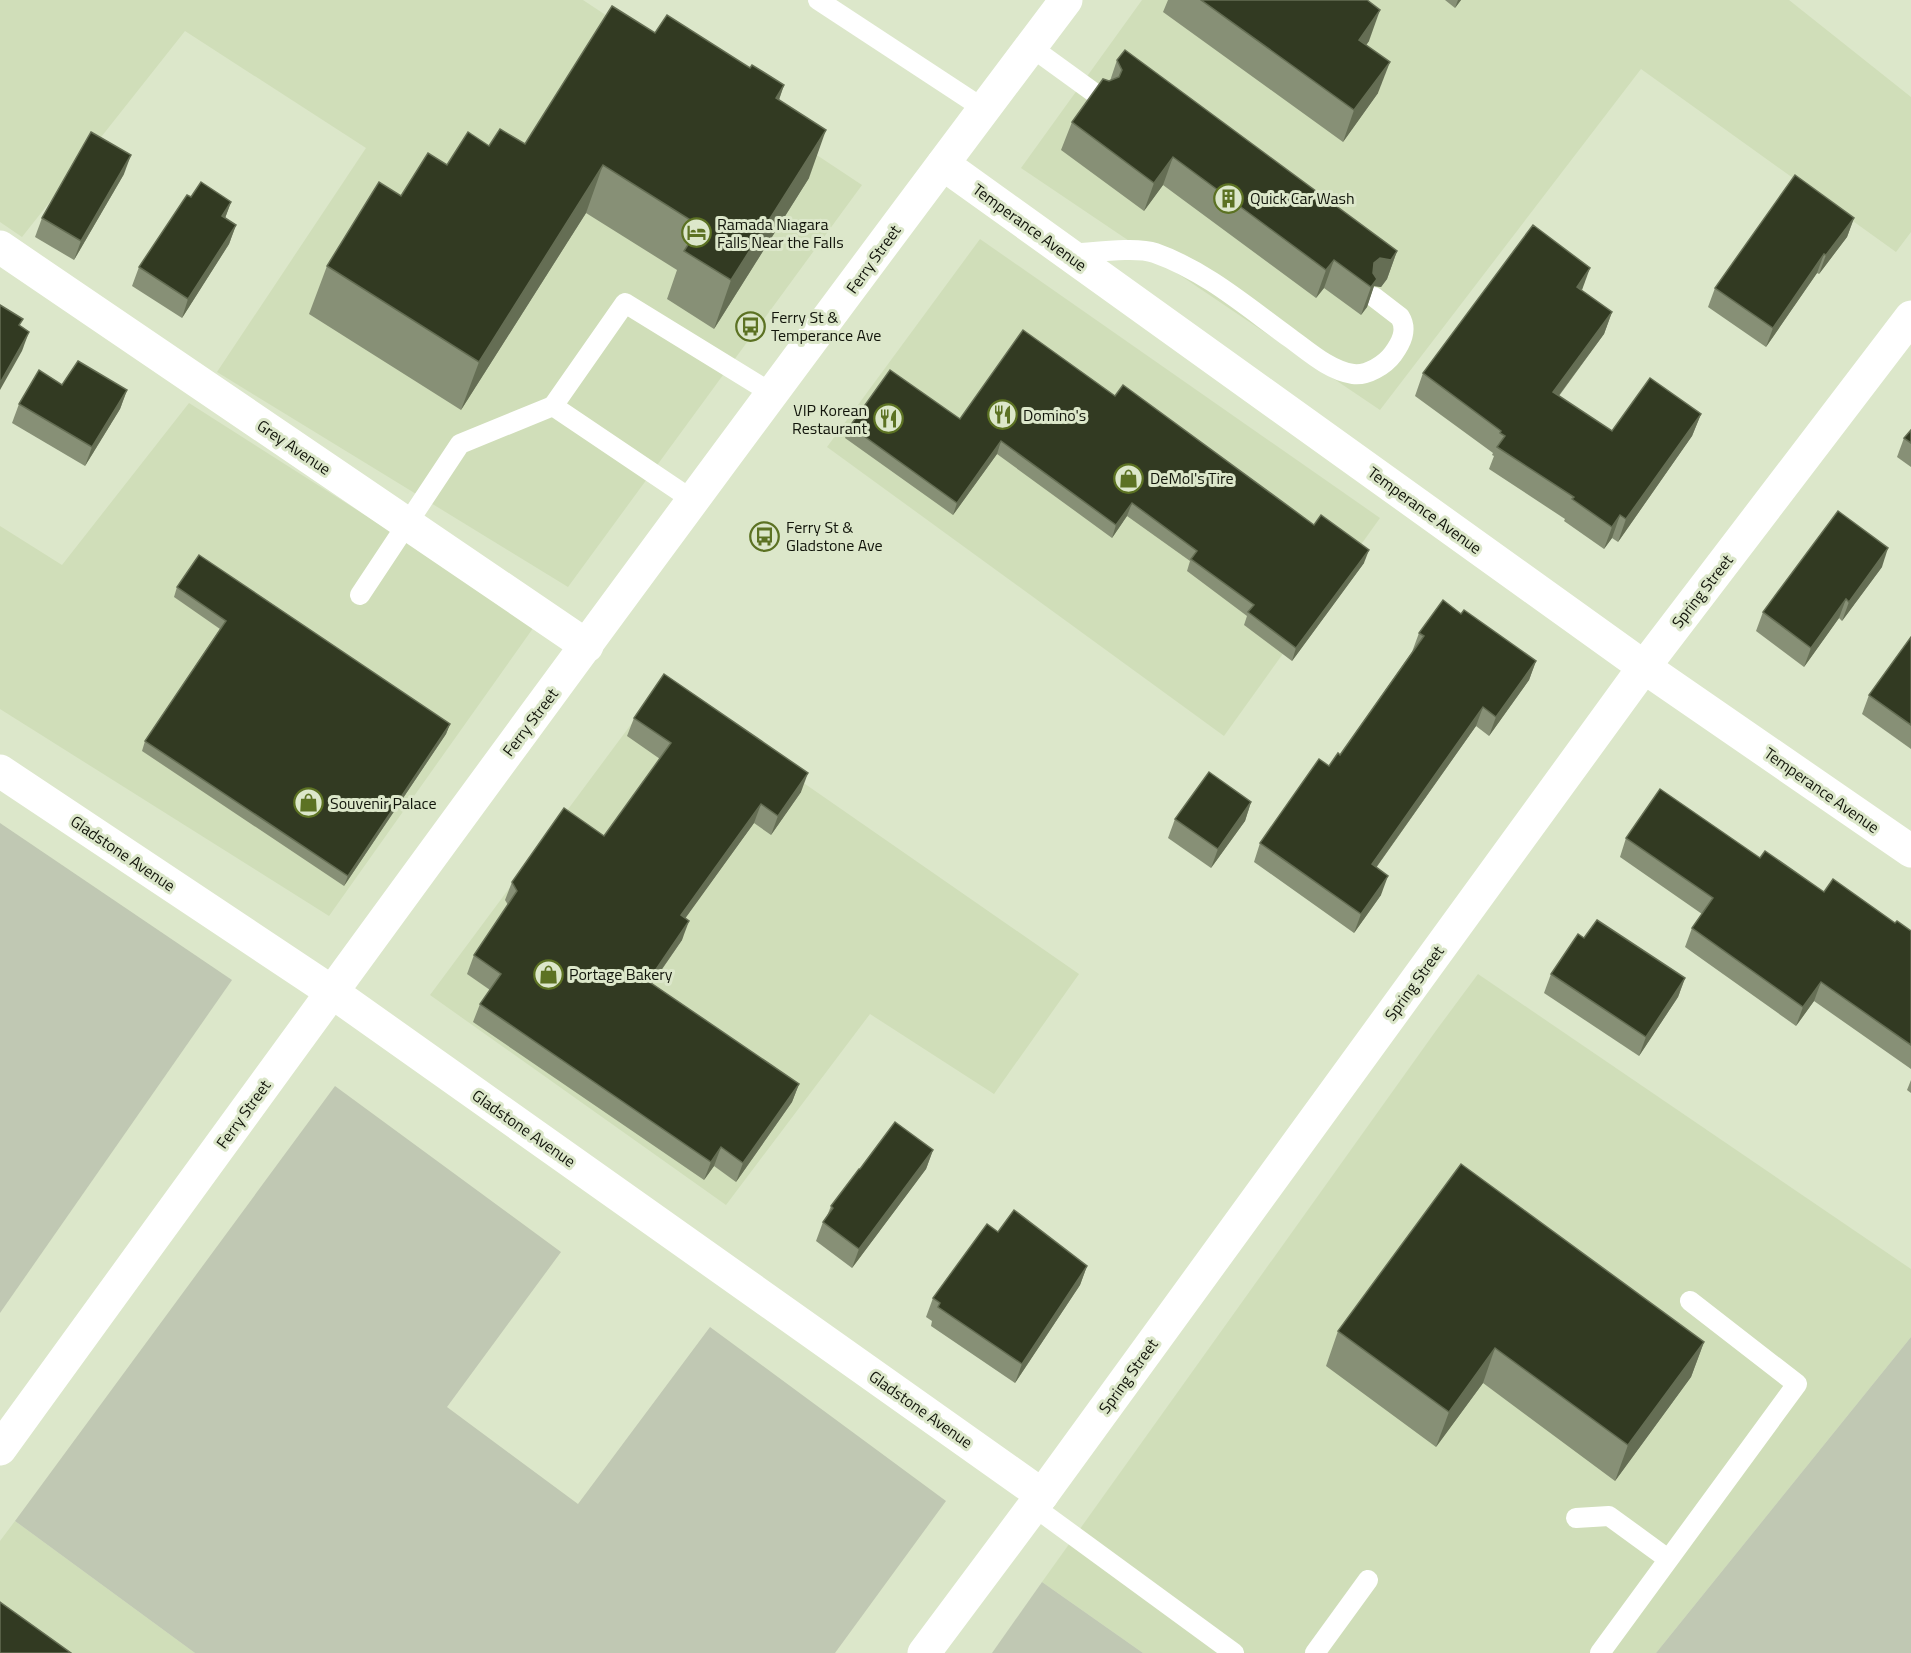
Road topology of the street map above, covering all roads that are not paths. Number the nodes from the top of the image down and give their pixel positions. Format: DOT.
graph roads {
  1 [pos="818,0"];
  2 [pos="1066,0"];
  3 [pos="1031,47"];
  4 [pos="1100,97"];
  5 [pos="984,109"];
  6 [pos="943,164"];
  7 [pos="0,247"];
  8 [pos="1068,254"];
  9 [pos="1374,297"];
  10 [pos="1911,317"];
  11 [pos="773,394"];
  12 [pos="553,406"];
  13 [pos="694,501"];
  14 [pos="407,524"];
  15 [pos="360,594"];
  16 [pos="588,646"];
  17 [pos="1644,667"];
  18 [pos="0,771"];
  19 [pos="1911,851"];
  20 [pos="332,992"];
  21 [pos="1689,1301"];
  22 [pos="0,1449"];
  23 [pos="1037,1501"];
  24 [pos="1576,1518"];
  25 [pos="1668,1559"];
  26 [pos="1368,1580"];
  27 [pos="924,1653"];
  28 [pos="1234,1653"];
  29 [pos="1315,1653"];
  30 [pos="1600,1653"];
  1 -- 5 [label="lane"];
  2 -- 3 [label="street, Ferry Street"];
  3 -- 4 [label="lane"];
  3 -- 5 [label="street, Ferry Street"];
  5 -- 6 [label="street, Ferry Street"];
  6 -- 8 [label="street, Temperance Avenue"];
  6 -- 11 [label="street, Ferry Street"];
  7 -- 14 [label="street, Grey Avenue"];
  8 -- 9 [label="lane"];
  8 -- 17 [label="street, Temperance Avenue"];
  10 -- 17 [label="street, Spring Street"];
  11 -- 12 [label="lane"];
  11 -- 13 [label="street, Ferry Street"];
  12 -- 13 [label="lane"];
  12 -- 14 [label="lane"];
  13 -- 16 [label="street, Ferry Street"];
  14 -- 15 [label="lane"];
  14 -- 16 [label="street, Grey Avenue"];
  16 -- 20 [label="street, Ferry Street"];
  17 -- 19 [label="street, Temperance Avenue"];
  17 -- 23 [label="street, Spring Street"];
  18 -- 20 [label="street, Gladstone Avenue"];
  20 -- 22 [label="street, Ferry Street"];
  20 -- 23 [label="street, Gladstone Avenue"];
  21 -- 25 [label="lane"];
  23 -- 27 [label="street, Spring Street"];
  23 -- 28 [label="lane"];
  24 -- 25 [label="lane"];
  25 -- 30 [label="lane"];
  26 -- 29 [label="lane"];
}
